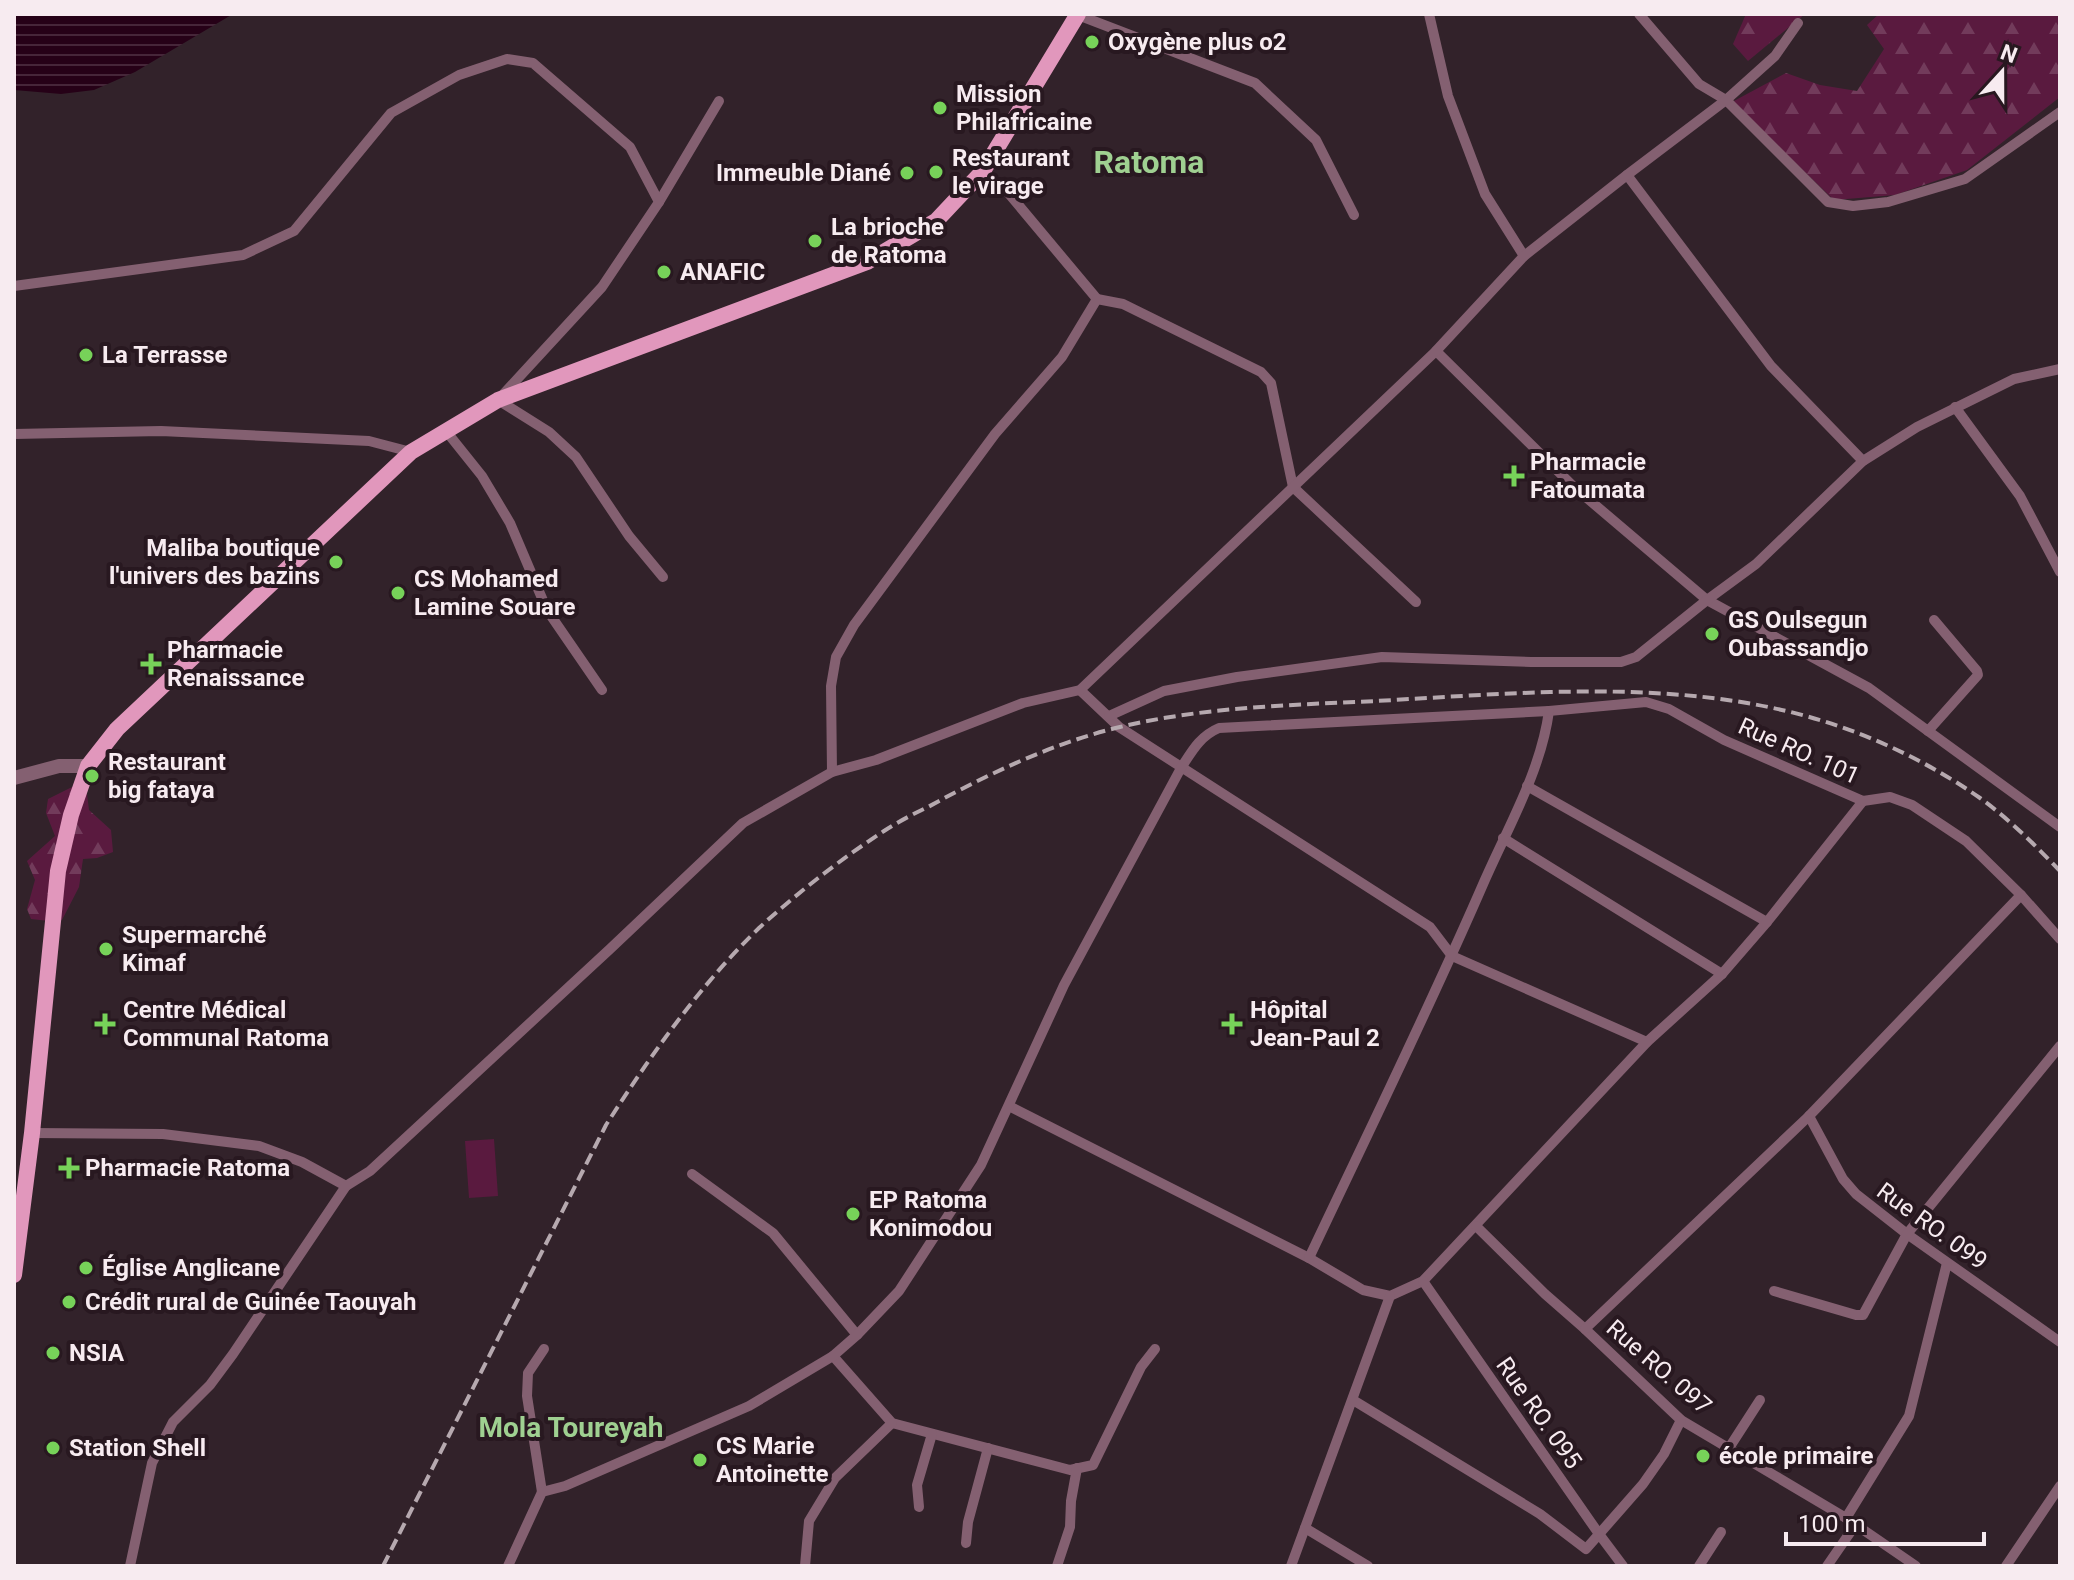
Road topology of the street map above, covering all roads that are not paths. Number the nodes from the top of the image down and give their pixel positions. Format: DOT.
graph roads {
  1 [pos="1078,14"];
  2 [pos="1429,14"];
  3 [pos="1639,14"];
  4 [pos="1798,23"];
  5 [pos="1726,100"];
  6 [pos="719,101"];
  7 [pos="2060,112"];
  8 [pos="983,171"];
  9 [pos="1627,175"];
  10 [pos="659,202"];
  11 [pos="1354,215"];
  12 [pos="1524,256"];
  13 [pos="14,286"];
  14 [pos="1097,299"];
  15 [pos="1436,351"];
  16 [pos="2060,369"];
  17 [pos="498,400"];
  18 [pos="1955,407"];
  19 [pos="446,431"];
  20 [pos="14,434"];
  21 [pos="411,452"];
  22 [pos="1863,461"];
  23 [pos="1293,487"];
  24 [pos="2060,572"];
  25 [pos="663,577"];
  26 [pos="1707,600"];
  27 [pos="1416,602"];
  28 [pos="1934,620"];
  29 [pos="602,690"];
  30 [pos="1080,690"];
  31 [pos="1549,711"];
  32 [pos="1109,716"];
  33 [pos="1928,731"];
  34 [pos="88,766"];
  35 [pos="1181,768"];
  36 [pos="832,772"];
  37 [pos="14,778"];
  38 [pos="1527,786"];
  39 [pos="1863,801"];
  40 [pos="2060,827"];
  41 [pos="1503,838"];
  42 [pos="2021,895"];
  43 [pos="1767,922"];
  44 [pos="2060,939"];
  45 [pos="1452,956"];
  46 [pos="1722,974"];
  47 [pos="1647,1042"];
  48 [pos="2060,1046"];
  49 [pos="1009,1106"];
  50 [pos="1809,1116"];
  51 [pos="32,1133"];
  52 [pos="692,1174"];
  53 [pos="346,1186"];
  54 [pos="1476,1226"];
  55 [pos="1907,1234"];
  56 [pos="16,1237"];
  57 [pos="1309,1258"];
  58 [pos="1947,1263"];
  59 [pos="14,1275"];
  60 [pos="1423,1281"];
  61 [pos="1774,1291"];
  62 [pos="1390,1296"];
  63 [pos="1585,1329"];
  64 [pos="857,1335"];
  65 [pos="2060,1342"];
  66 [pos="544,1349"];
  67 [pos="1155,1349"];
  68 [pos="833,1356"];
  69 [pos="1353,1400"];
  70 [pos="1760,1400"];
  71 [pos="1681,1420"];
  72 [pos="892,1423"];
  73 [pos="932,1434"];
  74 [pos="988,1448"];
  75 [pos="1729,1448"];
  76 [pos="1077,1468"];
  77 [pos="2060,1486"];
  78 [pos="542,1492"];
  79 [pos="919,1507"];
  80 [pos="1846,1518"];
  81 [pos="1856,1524"];
  82 [pos="1305,1528"];
  83 [pos="1721,1532"];
  84 [pos="1599,1534"];
  85 [pos="966,1543"];
  86 [pos="130,1566"];
  87 [pos="508,1566"];
  88 [pos="805,1566"];
  89 [pos="1057,1566"];
  90 [pos="1291,1566"];
  91 [pos="1368,1566"];
  92 [pos="1623,1566"];
  93 [pos="1699,1566"];
  94 [pos="1827,1566"];
  95 [pos="1916,1566"];
  96 [pos="2006,1566"];
  1 -- 8 [label="main road"];
  1 -- 11 [label="street"];
  2 -- 12 [label="street"];
  3 -- 5 [label="street"];
  4 -- 5 [label="street"];
  5 -- 7 [label="street"];
  5 -- 9 [label="street"];
  6 -- 10 [label="street"];
  8 -- 14 [label="street"];
  8 -- 17 [label="main road"];
  9 -- 12 [label="street"];
  9 -- 22 [label="street"];
  10 -- 13 [label="street"];
  10 -- 17 [label="street"];
  12 -- 15 [label="street"];
  14 -- 23 [label="street"];
  14 -- 36 [label="street"];
  15 -- 23 [label="street"];
  15 -- 26 [label="street"];
  16 -- 18 [label="street"];
  17 -- 19 [label="main road"];
  17 -- 25 [label="street"];
  18 -- 22 [label="street"];
  18 -- 24 [label="street"];
  19 -- 21 [label="main road"];
  19 -- 29 [label="street"];
  20 -- 21 [label="street"];
  21 -- 34 [label="main road"];
  22 -- 26 [label="street"];
  23 -- 27 [label="street"];
  23 -- 30 [label="street"];
  26 -- 32 [label="street"];
  26 -- 33 [label="street"];
  28 -- 33 [label="street"];
  30 -- 32 [label="street"];
  30 -- 36 [label="street"];
  31 -- 35 [label="street, Rue RO. 101"];
  31 -- 38 [label="street"];
  31 -- 39 [label="street, Rue RO. 101"];
  32 -- 35 [label="street"];
  33 -- 40 [label="street"];
  34 -- 37 [label="street"];
  34 -- 51 [label="main road"];
  35 -- 45 [label="street"];
  35 -- 49 [label="street, Rue RO. 101"];
  36 -- 53 [label="street"];
  38 -- 41 [label="street"];
  38 -- 43 [label="street"];
  39 -- 42 [label="street, Rue RO. 101"];
  39 -- 43 [label="street"];
  41 -- 45 [label="street"];
  41 -- 46 [label="street"];
  42 -- 44 [label="street, Rue RO. 101"];
  42 -- 50 [label="street"];
  43 -- 46 [label="street"];
  45 -- 47 [label="street"];
  45 -- 57 [label="street"];
  46 -- 47 [label="street"];
  47 -- 54 [label="street"];
  48 -- 55 [label="street"];
  49 -- 57 [label="street"];
  49 -- 64 [label="street, Rue RO. 101"];
  50 -- 55 [label="street, Rue RO. 099"];
  50 -- 63 [label="street"];
  51 -- 53 [label="street"];
  51 -- 56 [label="main road"];
  52 -- 64 [label="street"];
  53 -- 86 [label="street"];
  54 -- 60 [label="street"];
  54 -- 63 [label="street, Rue RO. 097"];
  55 -- 58 [label="street, Rue RO. 099"];
  55 -- 61 [label="street"];
  56 -- 59 [label="main road"];
  57 -- 62 [label="street"];
  58 -- 65 [label="street, Rue RO. 099"];
  58 -- 80 [label="street"];
  60 -- 62 [label="street"];
  60 -- 84 [label="street, Rue RO. 095"];
  62 -- 69 [label="street"];
  63 -- 71 [label="street, Rue RO. 097"];
  64 -- 68 [label="street, Rue RO. 101"];
  66 -- 78 [label="street"];
  67 -- 76 [label="street"];
  68 -- 72 [label="street"];
  68 -- 78 [label="street, Rue RO. 101"];
  69 -- 82 [label="street"];
  69 -- 84 [label="street"];
  70 -- 75 [label="street"];
  71 -- 75 [label="street, Rue RO. 097"];
  71 -- 84 [label="street"];
  72 -- 73 [label="street"];
  72 -- 88 [label="street"];
  73 -- 74 [label="street"];
  73 -- 79 [label="street"];
  74 -- 76 [label="street"];
  74 -- 85 [label="street"];
  75 -- 80 [label="street, Rue RO. 097"];
  76 -- 89 [label="street"];
  77 -- 96 [label="street"];
  78 -- 87 [label="street"];
  80 -- 81 [label="street, Rue RO. 097"];
  81 -- 94 [label="street"];
  81 -- 95 [label="street, Rue RO. 097"];
  82 -- 90 [label="street"];
  82 -- 91 [label="street"];
  83 -- 93 [label="street"];
  84 -- 92 [label="street, Rue RO. 095"];
}
